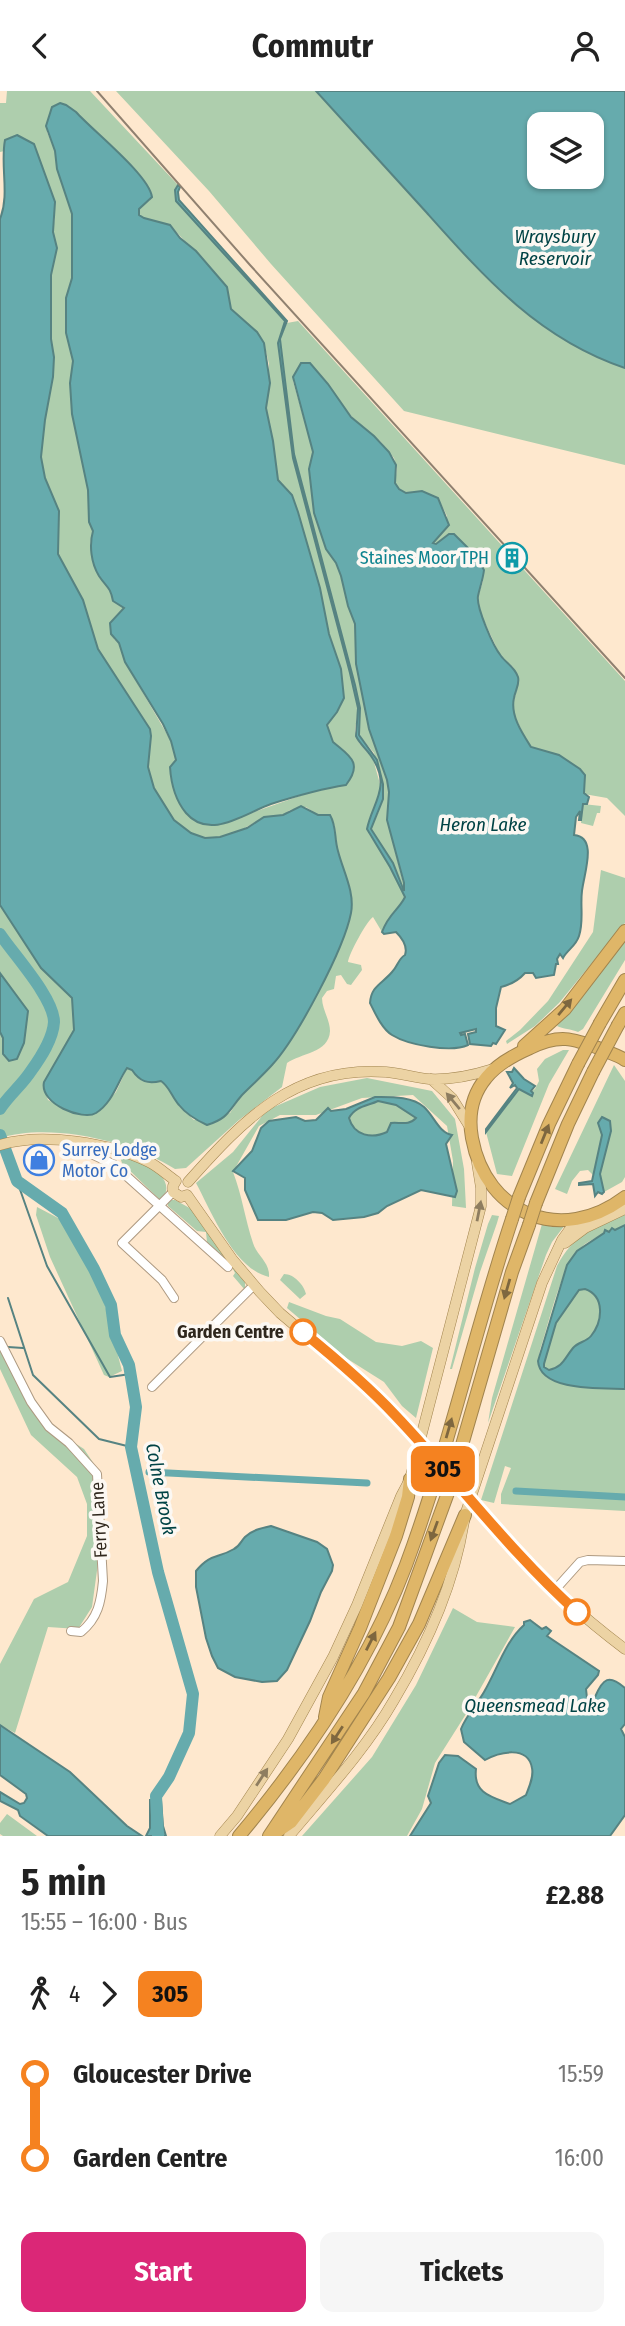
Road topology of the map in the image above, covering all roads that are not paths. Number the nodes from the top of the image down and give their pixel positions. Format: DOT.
graph roads {
  1 [pos="625,932"];
  2 [pos="625,980"];
  3 [pos="625,1013"];
  4 [pos="516,1054"];
  5 [pos="625,1060"];
  6 [pos="495,1068"];
  7 [pos="431,1079"];
  8 [pos="470,1127"];
  9 [pos="0,1145"];
  10 [pos="89,1153"];
  11 [pos="475,1156"];
  12 [pos="176,1181"];
  13 [pos="188,1182"];
  14 [pos="173,1192"];
  15 [pos="187,1195"];
  16 [pos="624,1201"];
  17 [pos="159,1206"];
  18 [pos="590,1216"];
  19 [pos="554,1257"];
  20 [pos="228,1267"];
  21 [pos="254,1285"];
  22 [pos="174,1297"];
  23 [pos="0,1341"];
  24 [pos="152,1387"];
  25 [pos="412,1435"];
  26 [pos="410,1479"];
  27 [pos="479,1509"];
  28 [pos="465,1515"];
  29 [pos="625,1561"];
  30 [pos="554,1591"];
  31 [pos="71,1631"];
  32 [pos="625,1649"];
  33 [pos="325,1721"];
  34 [pos="221,1834"];
  35 [pos="239,1836"];
  36 [pos="270,1836"];
  37 [pos="289,1836"];
  4 -- 1 [label="highway, one-way"];
  33 -- 2 [label="highway, one-way, bridge"];
  3 -- 36 [label="highway, one-way, bridge"];
  4 -- 5 [label="highway"];
  4 -- 6 [label="highway"];
  6 -- 7 [label="main road"];
  6 -- 8 [label="highway"];
  8 -- 7 [label="main road, one-way"];
  7 -- 13 [label="main road"];
  8 -- 11 [label="highway"];
  9 -- 12 [label="main road"];
  10 -- 17 [label="street"];
  11 -- 18 [label="highway"];
  26 -- 11 [label="main road, one-way"];
  12 -- 13 [label="main road"];
  12 -- 14 [label="main road"];
  13 -- 15 [label="main road"];
  14 -- 15 [label="main road"];
  14 -- 17 [label="street"];
  15 -- 21 [label="main road"];
  16 -- 18 [label="highway"];
  16 -- 19 [label="main road"];
  17 -- 20 [label="street"];
  17 -- 22 [label="street"];
  18 -- 19 [label="main road"];
  19 -- 28 [label="main road"];
  21 -- 24 [label="street"];
  21 -- 25 [label="main road"];
  23 -- 31 [label="street, Ferry Lane"];
  26 -- 33 [label="highway"];
  34 -- 26 [label="main road, one-way"];
  27 -- 30 [label="main road"];
  28 -- 36 [label="highway"];
  28 -- 37 [label="main road"];
  29 -- 30 [label="street"];
  30 -- 32 [label="main road"];
  33 -- 35 [label="highway"];
}
